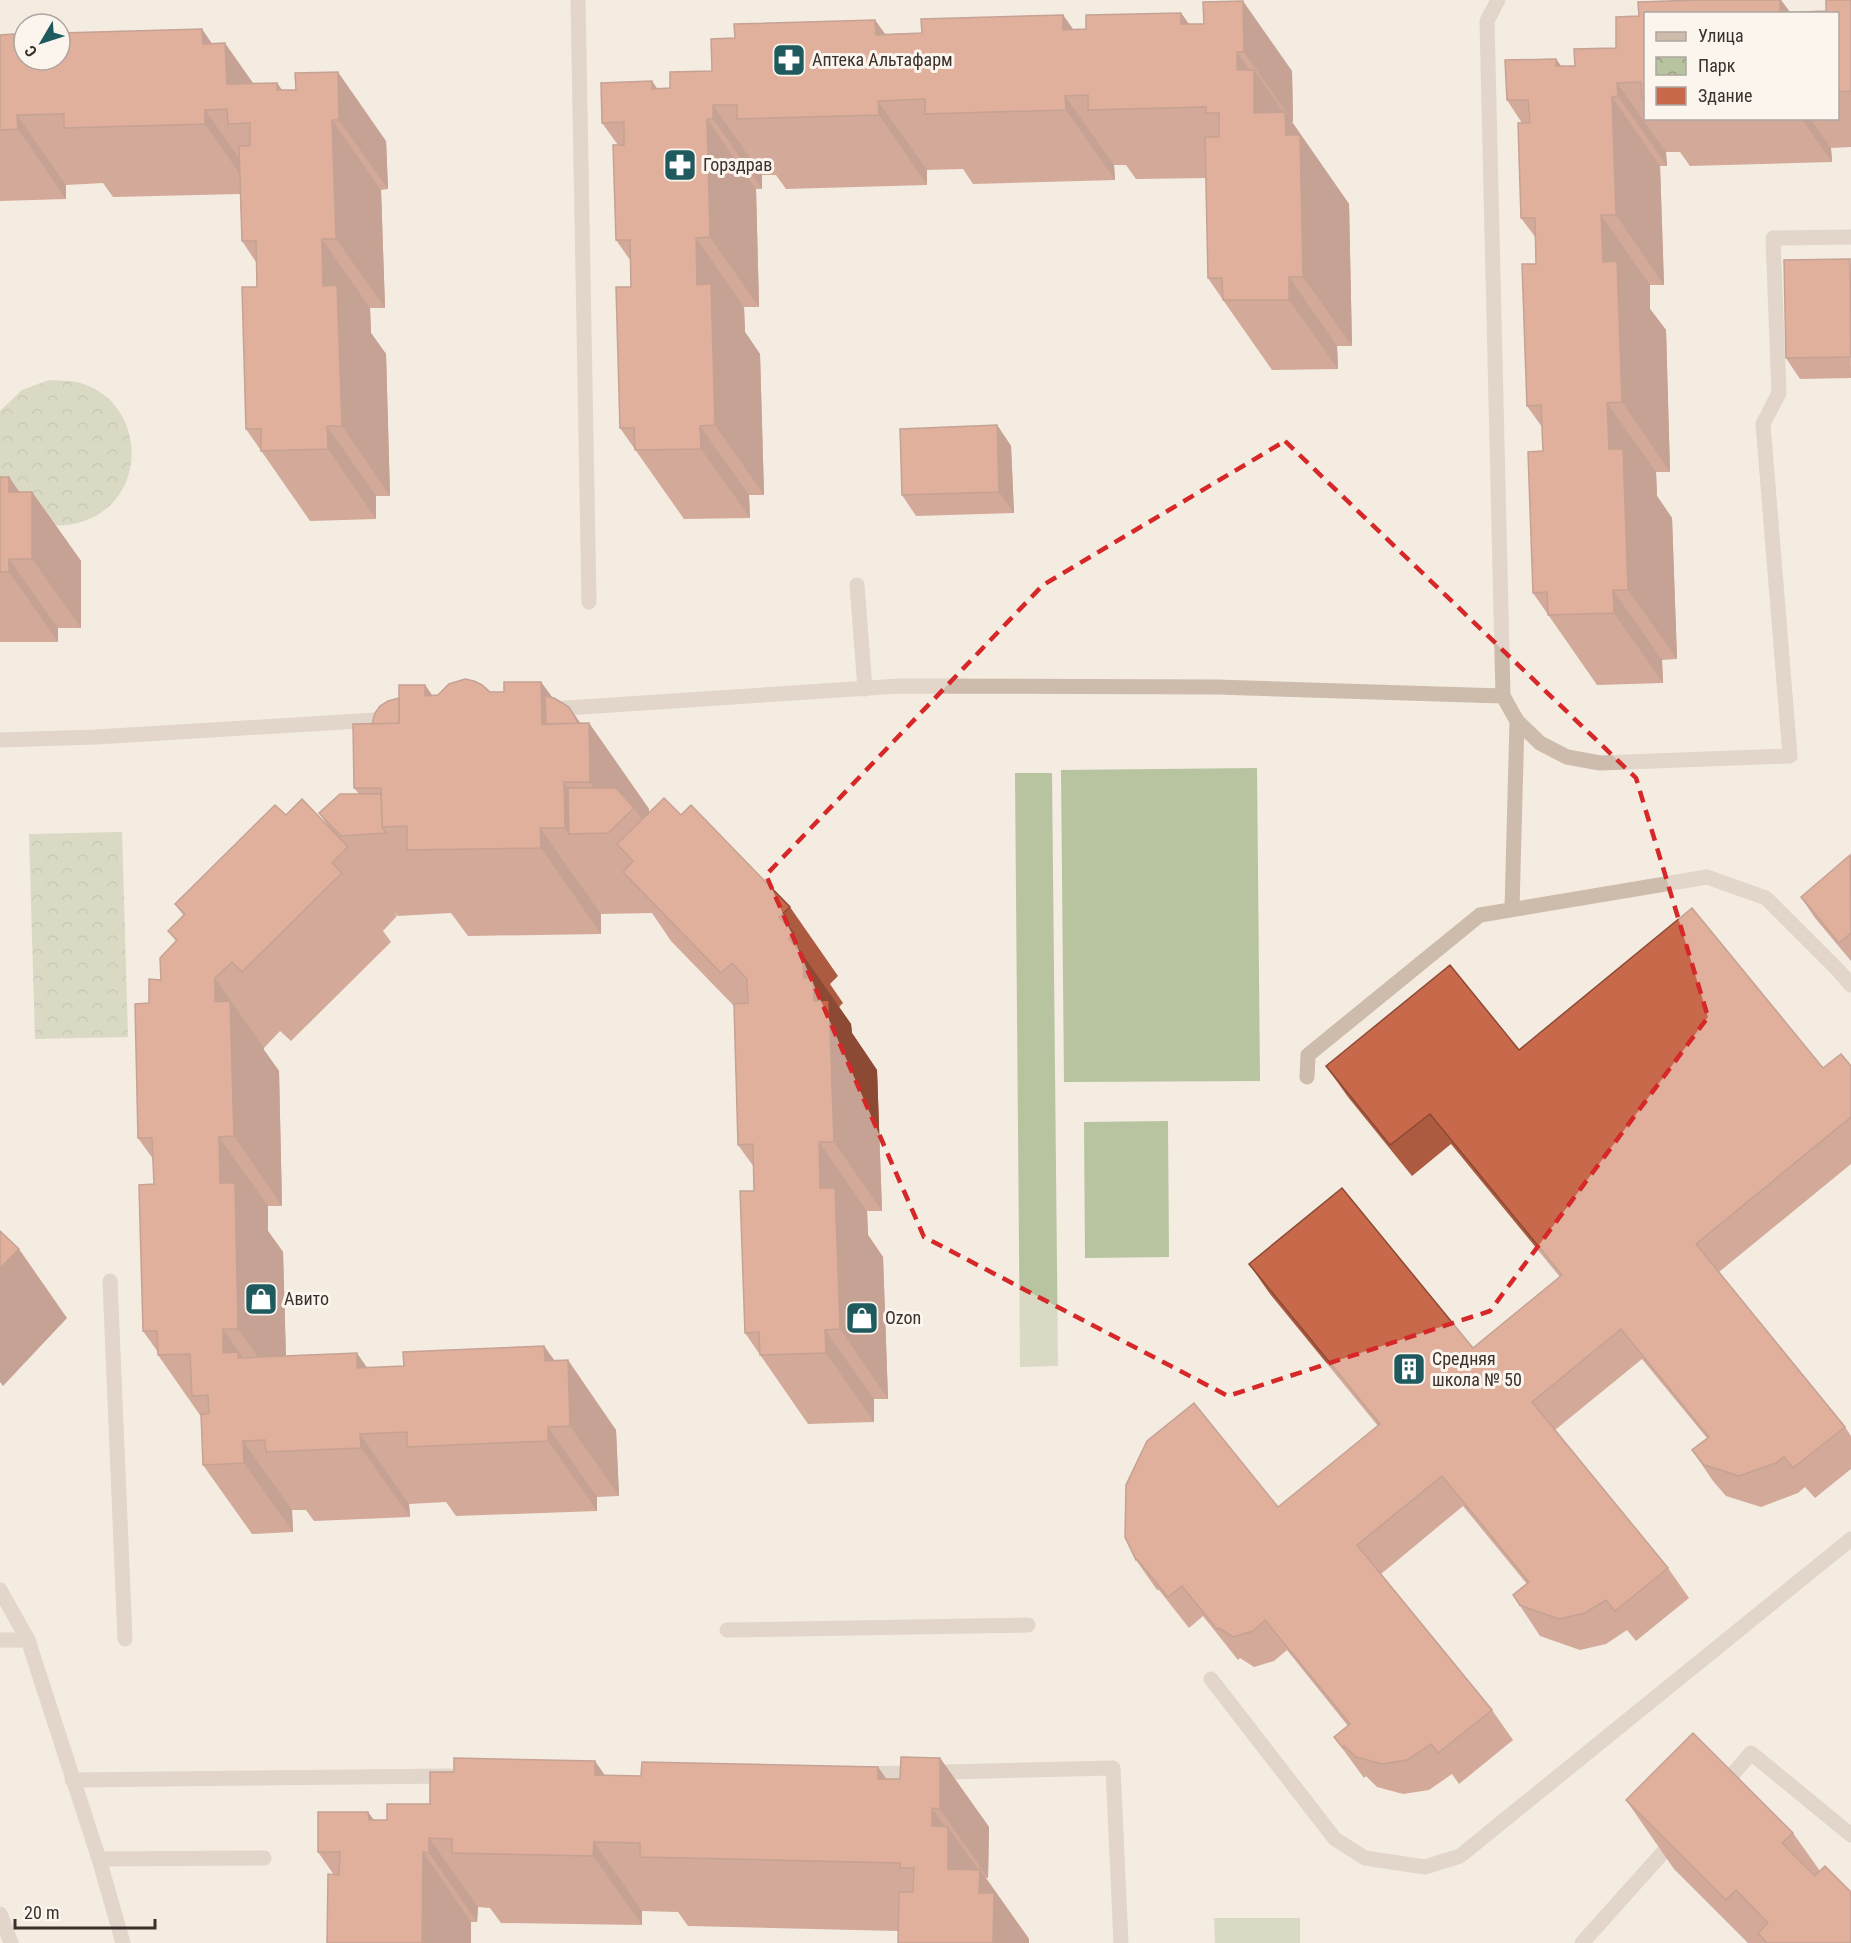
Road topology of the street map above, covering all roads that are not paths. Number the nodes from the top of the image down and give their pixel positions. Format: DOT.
graph roads {
  1 [pos="578,0"];
  2 [pos="1498,0"];
  3 [pos="1851,237"];
  4 [pos="857,585"];
  5 [pos="589,602"];
  6 [pos="865,689"];
  7 [pos="1503,696"];
  8 [pos="534,710"];
  9 [pos="404,718"];
  10 [pos="1517,721"];
  11 [pos="0,740"];
  12 [pos="1512,909"];
  13 [pos="1851,985"];
  14 [pos="1307,1077"];
  15 [pos="110,1281"];
  16 [pos="1851,1539"];
  17 [pos="0,1590"];
  18 [pos="1028,1625"];
  19 [pos="727,1630"];
  20 [pos="125,1639"];
  21 [pos="0,1640"];
  22 [pos="28,1640"];
  23 [pos="1211,1679"];
  24 [pos="845,1774"];
  25 [pos="465,1776"];
  26 [pos="72,1780"];
  27 [pos="1713,1796"];
  28 [pos="1682,1831"];
  29 [pos="1851,1835"];
  30 [pos="264,1858"];
  31 [pos="99,1859"];
  32 [pos="0,1914"];
  33 [pos="11,1943"];
  34 [pos="123,1943"];
  35 [pos="1120,1943"];
  36 [pos="1582,1943"];
  1 -- 5 [label="street"];
  2 -- 7 [label="street"];
  3 -- 10 [label="street"];
  4 -- 6 [label="street"];
  6 -- 7 [label="street"];
  6 -- 8 [label="street"];
  7 -- 10 [label="street"];
  9 -- 11 [label="street"];
  10 -- 12 [label="street"];
  12 -- 13 [label="street"];
  12 -- 14 [label="street"];
  15 -- 20 [label="street"];
  16 -- 23 [label="street"];
  17 -- 22 [label="street"];
  18 -- 19 [label="street"];
  21 -- 22 [label="street"];
  22 -- 26 [label="street"];
  24 -- 35 [label="street"];
  25 -- 26 [label="street"];
  26 -- 31 [label="street"];
  27 -- 29 [label="street"];
  28 -- 36 [label="street"];
  30 -- 31 [label="street"];
  31 -- 34 [label="street"];
  32 -- 33 [label="street"];
}
